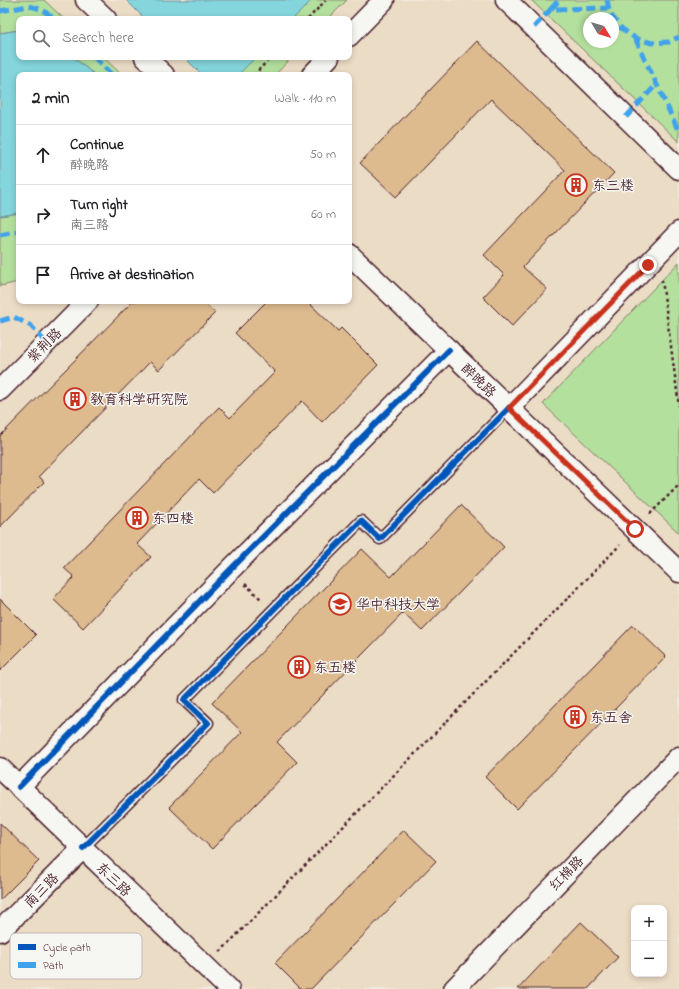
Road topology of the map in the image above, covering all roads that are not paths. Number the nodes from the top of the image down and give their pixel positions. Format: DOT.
graph roads {
  1 [pos="86,0"];
  2 [pos="384,0"];
  3 [pos="506,0"];
  4 [pos="103,16"];
  5 [pos="352,33"];
  6 [pos="148,60"];
  7 [pos="326,60"];
  8 [pos="161,72"];
  9 [pos="315,72"];
  10 [pos="679,169"];
  11 [pos="679,232"];
  12 [pos="352,257"];
  13 [pos="85,304"];
  14 [pos="449,350"];
  15 [pos="0,390"];
  16 [pos="509,408"];
  17 [pos="679,572"];
  18 [pos="679,757"];
  19 [pos="0,768"];
  20 [pos="19,787"];
  21 [pos="82,848"];
  22 [pos="0,931"];
  23 [pos="229,989"];
  24 [pos="454,989"];
  1 -- 4 [label="street"];
  2 -- 5 [label="street"];
  3 -- 10 [label="street"];
  6 -- 8 [label="street"];
  7 -- 9 [label="street"];
  11 -- 16 [label="street"];
  12 -- 14 [label="street, 醉晚路"];
  13 -- 15 [label="street, 紫荆路"];
  14 -- 16 [label="street, 醉晚路"];
  14 -- 20 [label="street"];
  16 -- 17 [label="street, 醉晚路"];
  16 -- 21 [label="lane"];
  18 -- 24 [label="street, 红棉路"];
  19 -- 20 [label="street, 东三路"];
  20 -- 21 [label="street, 东三路"];
  21 -- 22 [label="street, 南三路"];
  21 -- 23 [label="street, 东三路"];
}
